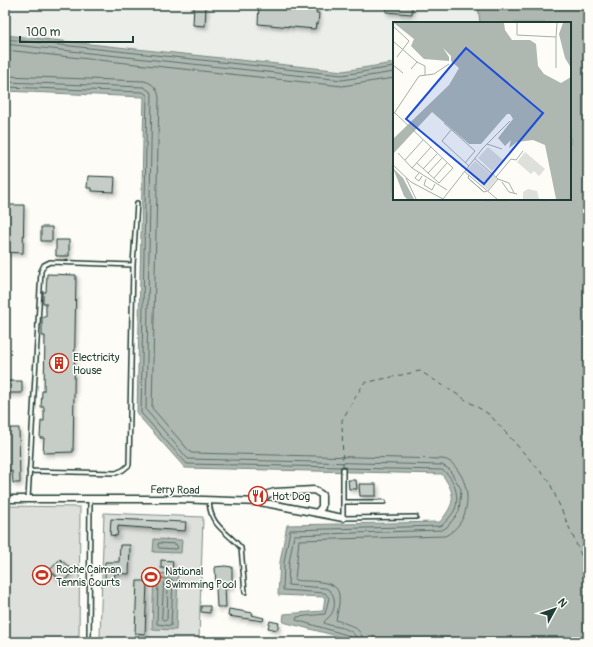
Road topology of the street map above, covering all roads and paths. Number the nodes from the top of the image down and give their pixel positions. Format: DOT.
graph roads {
  1 [pos="137,203"];
  2 [pos="133,265"];
  3 [pos="343,469"];
  4 [pos="29,471"];
  5 [pos="5,499"];
  6 [pos="28,499"];
  7 [pos="90,500"];
  8 [pos="209,500"];
  9 [pos="260,502"];
  10 [pos="343,502"];
  11 [pos="384,502"];
  12 [pos="317,513"];
  13 [pos="416,517"];
  14 [pos="343,518"];
  15 [pos="245,592"];
  16 [pos="89,642"];
  1 -- 2 [label="lane"];
  2 -- 4 [label="lane"];
  2 -- 4 [label="lane"];
  3 -- 10 [label="lane"];
  4 -- 6 [label="lane"];
  5 -- 6 [label="street, Ferry Road"];
  6 -- 7 [label="street, Ferry Road"];
  7 -- 8 [label="street, Ferry Road"];
  7 -- 16 [label="lane"];
  8 -- 9 [label="street, Ferry Road"];
  8 -- 15 [label="lane"];
  9 -- 12 [label="street, Ferry Road"];
  9 -- 12 [label="street"];
  10 -- 11 [label="lane"];
  10 -- 14 [label="lane"];
  12 -- 14 [label="street, Ferry Road"];
  13 -- 14 [label="lane"];
}
